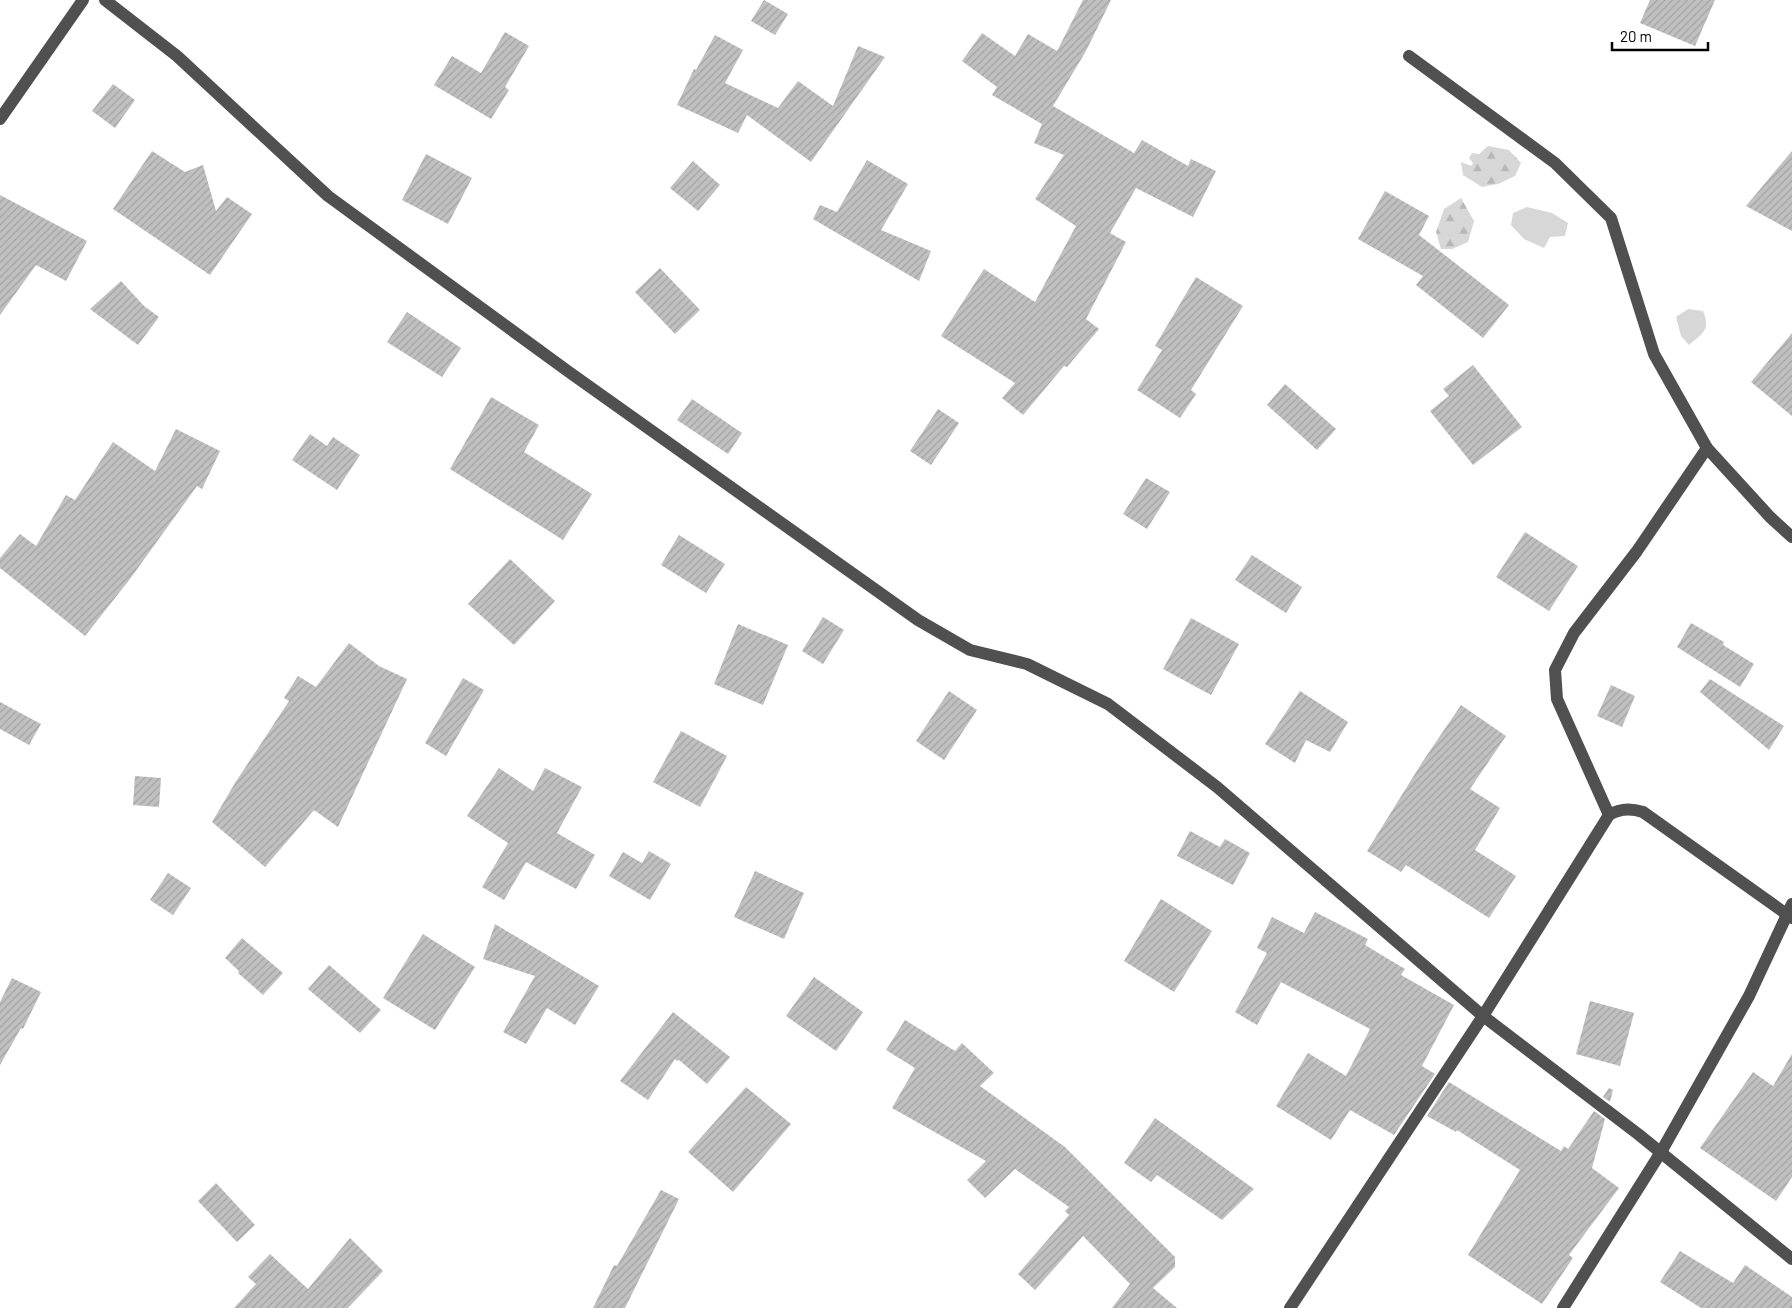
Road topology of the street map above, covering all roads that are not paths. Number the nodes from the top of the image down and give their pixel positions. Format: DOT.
graph roads {
  1 [pos="83,0"];
  2 [pos="105,0"];
  3 [pos="1409,56"];
  4 [pos="0,119"];
  5 [pos="1707,448"];
  6 [pos="1792,537"];
  7 [pos="1609,814"];
  8 [pos="1790,912"];
  9 [pos="1483,1016"];
  10 [pos="1660,1152"];
  11 [pos="1792,1259"];
  12 [pos="1290,1308"];
  13 [pos="1563,1308"];
  1 -- 4 [label="street"];
  2 -- 9 [label="street"];
  3 -- 5 [label="street"];
  5 -- 6 [label="street"];
  5 -- 7 [label="street"];
  7 -- 8 [label="street"];
  7 -- 9 [label="street"];
  8 -- 10 [label="street"];
  9 -- 10 [label="street"];
  9 -- 12 [label="street"];
  10 -- 11 [label="street"];
  10 -- 13 [label="street"];
}
